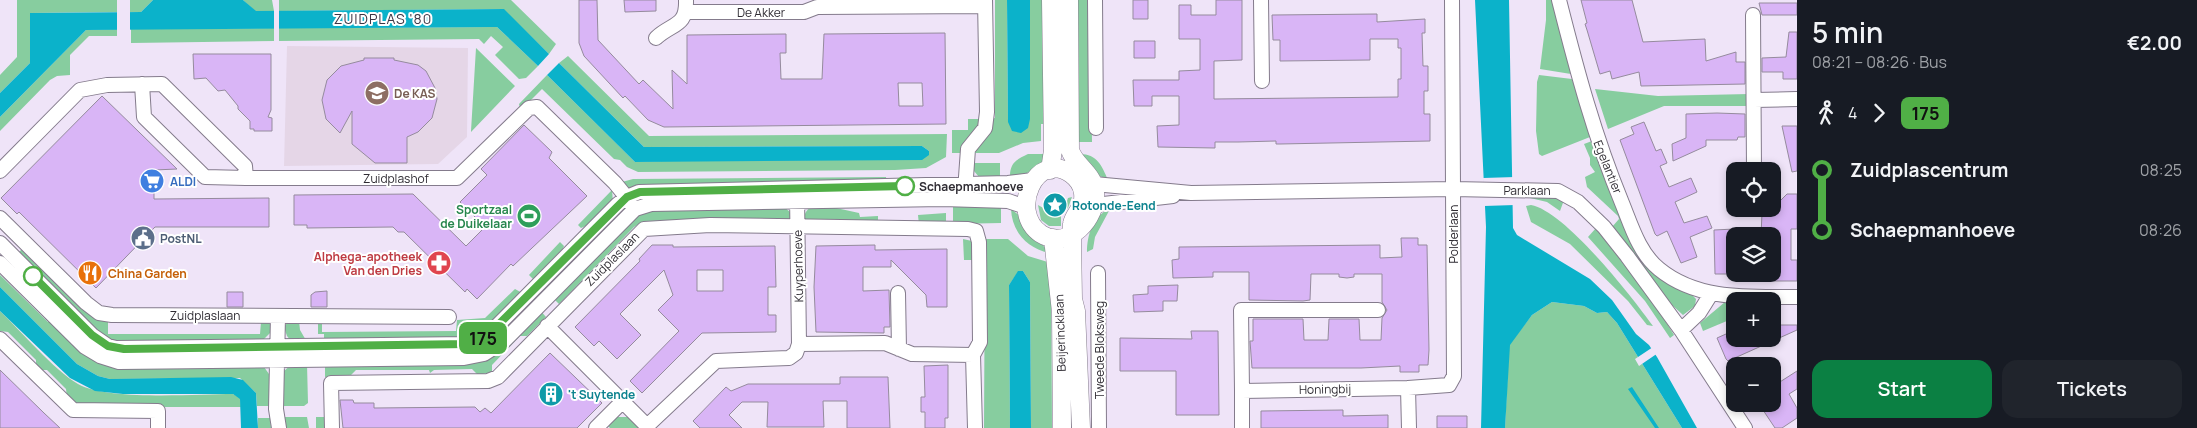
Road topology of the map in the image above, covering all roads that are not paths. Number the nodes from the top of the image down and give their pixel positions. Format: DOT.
graph roads {
  1 [pos="1051,0"];
  2 [pos="1069,0"];
  3 [pos="1095,0"];
  4 [pos="1261,0"];
  5 [pos="1452,0"];
  6 [pos="1559,0"];
  7 [pos="984,3"];
  8 [pos="687,6"];
  9 [pos="1753,16"];
  10 [pos="656,38"];
  11 [pos="1262,81"];
  12 [pos="142,84"];
  13 [pos="1754,100"];
  14 [pos="1797,100"];
  15 [pos="1096,128"];
  16 [pos="1754,162"];
  17 [pos="1050,170"];
  18 [pos="0,171"];
  19 [pos="246,178"];
  20 [pos="1033,180"];
  21 [pos="965,184"];
  22 [pos="1087,184"];
  23 [pos="797,188"];
  24 [pos="1453,189"];
  25 [pos="1190,193"];
  26 [pos="964,200"];
  27 [pos="631,203"];
  28 [pos="797,203"];
  29 [pos="1094,205"];
  30 [pos="1026,206"];
  31 [pos="0,218"];
  32 [pos="797,226"];
  33 [pos="1077,230"];
  34 [pos="1053,238"];
  35 [pos="0,243"];
  36 [pos="0,263"];
  37 [pos="1098,273"];
  38 [pos="898,293"];
  39 [pos="1711,294"];
  40 [pos="1797,297"];
  41 [pos="1378,310"];
  42 [pos="278,316"];
  43 [pos="449,317"];
  44 [pos="547,326"];
  45 [pos="1681,330"];
  46 [pos="0,339"];
  47 [pos="799,344"];
  48 [pos="899,349"];
  49 [pos="278,353"];
  50 [pos="973,355"];
  51 [pos="1408,388"];
  52 [pos="1242,391"];
  53 [pos="622,402"];
  54 [pos="648,427"];
  55 [pos="158,428"];
  56 [pos="279,428"];
  57 [pos="332,428"];
  58 [pos="596,428"];
  59 [pos="975,428"];
  60 [pos="1062,428"];
  61 [pos="1081,428"];
  62 [pos="1099,428"];
  63 [pos="1242,428"];
  64 [pos="1409,428"];
  65 [pos="1745,428"];
  1 -- 17 [label="main road"];
  2 -- 22 [label="main road"];
  3 -- 15 [label="street"];
  4 -- 11 [label="street"];
  5 -- 24 [label="street, Polderlaan"];
  6 -- 39 [label="street, Egelantier"];
  7 -- 8 [label="street, De Akker"];
  7 -- 21 [label="street, De Akker"];
  8 -- 10 [label="street, De Akker"];
  9 -- 13 [label="street"];
  12 -- 18 [label="street"];
  12 -- 19 [label="street"];
  12 -- 19 [label="street, Zuidplashof"];
  13 -- 14 [label="street"];
  13 -- 16 [label="street"];
  17 -- 20 [label="main road"];
  17 -- 22 [label="main road"];
  19 -- 27 [label="street, Zuidplashof"];
  20 -- 21 [label="street"];
  20 -- 30 [label="main road"];
  21 -- 23 [label="street"];
  21 -- 26 [label="street, De Akker"];
  22 -- 25 [label="street, Parklaan"];
  22 -- 29 [label="main road"];
  22 -- 33 [label="main road"];
  23 -- 27 [label="street"];
  23 -- 28 [label="street, Kuyperhoeve"];
  24 -- 25 [label="street, Parklaan"];
  24 -- 45 [label="street, Parklaan"];
  24 -- 51 [label="street, Polderlaan"];
  25 -- 29 [label="street, Parklaan"];
  26 -- 28 [label="street"];
  26 -- 30 [label="street"];
  27 -- 28 [label="street"];
  27 -- 49 [label="street"];
  28 -- 32 [label="street, Kuyperhoeve"];
  29 -- 33 [label="main road"];
  30 -- 34 [label="main road"];
  31 -- 42 [label="street, Zuidplaslaan"];
  32 -- 44 [label="street, Zuidplaslaan"];
  32 -- 47 [label="street, Kuyperhoeve"];
  32 -- 50 [label="street, Zuidplaslaan"];
  33 -- 34 [label="main road"];
  33 -- 61 [label="main road, Beijerincklaan"];
  34 -- 60 [label="main road, Beijerincklaan"];
  35 -- 49 [label="street"];
  36 -- 49 [label="street"];
  37 -- 62 [label="street, Tweede Bloksweg"];
  38 -- 48 [label="street"];
  39 -- 40 [label="street, Egelantier"];
  39 -- 45 [label="street"];
  41 -- 52 [label="street"];
  42 -- 43 [label="street, Zuidplaslaan"];
  42 -- 49 [label="street"];
  44 -- 53 [label="street"];
  44 -- 57 [label="street, Zuidplaslaan"];
  45 -- 65 [label="street, Parklaan"];
  46 -- 55 [label="street"];
  47 -- 48 [label="street"];
  47 -- 54 [label="street"];
  48 -- 50 [label="street"];
  49 -- 56 [label="street"];
  50 -- 59 [label="street"];
  51 -- 52 [label="street, Honingbij"];
  51 -- 64 [label="street"];
  52 -- 63 [label="street"];
  53 -- 54 [label="street"];
  53 -- 58 [label="street"];
}
